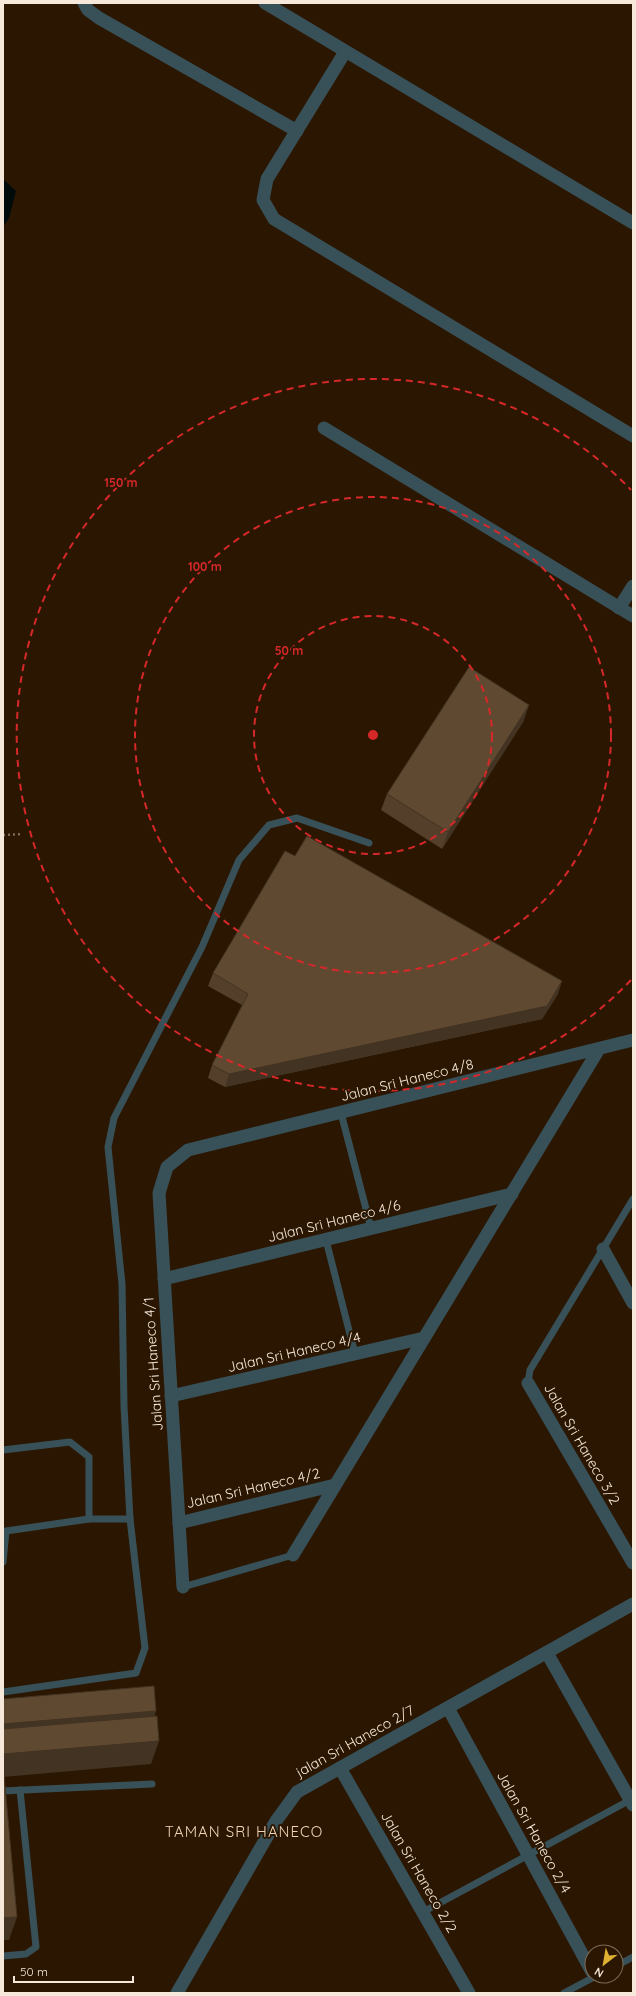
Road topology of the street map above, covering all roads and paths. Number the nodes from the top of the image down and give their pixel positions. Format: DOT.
graph roads {
  1 [pos="84,3"];
  2 [pos="265,3"];
  3 [pos="346,52"];
  4 [pos="297,131"];
  5 [pos="633,224"];
  6 [pos="324,428"];
  7 [pos="633,436"];
  8 [pos="633,586"];
  9 [pos="619,608"];
  10 [pos="633,616"];
  11 [pos="24,834"];
  12 [pos="3,835"];
  13 [pos="369,843"];
  14 [pos="633,1040"];
  15 [pos="599,1049"];
  16 [pos="341,1113"];
  17 [pos="188,1150"];
  18 [pos="512,1194"];
  19 [pos="633,1199"];
  20 [pos="371,1228"];
  21 [pos="326,1240"];
  22 [pos="603,1249"];
  23 [pos="164,1279"];
  24 [pos="633,1303"];
  25 [pos="424,1338"];
  26 [pos="355,1354"];
  27 [pos="528,1383"];
  28 [pos="171,1396"];
  29 [pos="3,1450"];
  30 [pos="335,1485"];
  31 [pos="89,1519"];
  32 [pos="130,1519"];
  33 [pos="179,1523"];
  34 [pos="293,1555"];
  35 [pos="3,1562"];
  36 [pos="633,1563"];
  37 [pos="183,1587"];
  38 [pos="633,1604"];
  39 [pos="547,1653"];
  40 [pos="3,1692"];
  41 [pos="448,1708"];
  42 [pos="340,1768"];
  43 [pos="152,1784"];
  44 [pos="3,1790"];
  45 [pos="20,1790"];
  46 [pos="632,1801"];
  47 [pos="528,1855"];
  48 [pos="423,1912"];
  49 [pos="3,1956"];
  50 [pos="584,1957"];
  51 [pos="633,1957"];
  52 [pos="624,1962"];
  53 [pos="584,1981"];
  54 [pos="177,1993"];
  55 [pos="469,1993"];
  56 [pos="564,1993"];
  1 -- 4 [label="street"];
  2 -- 3 [label="street"];
  3 -- 4 [label="street"];
  3 -- 5 [label="street"];
  4 -- 7 [label="street"];
  6 -- 9 [label="street"];
  8 -- 9 [label="street"];
  9 -- 10 [label="street"];
  11 -- 12 [label="path"];
  13 -- 32 [label="lane"];
  14 -- 15 [label="street, Jalan Sri Haneco 4/8"];
  15 -- 16 [label="street, Jalan Sri Haneco 4/8"];
  15 -- 18 [label="street"];
  16 -- 17 [label="street, Jalan Sri Haneco 4/8"];
  16 -- 20 [label="lane"];
  17 -- 23 [label="street, Jalan Sri Haneco 4/1"];
  18 -- 20 [label="street, Jalan Sri Haneco 4/6"];
  18 -- 25 [label="street"];
  19 -- 22 [label="lane"];
  20 -- 21 [label="street, Jalan Sri Haneco 4/6"];
  21 -- 23 [label="street, Jalan Sri Haneco 4/6"];
  21 -- 26 [label="lane"];
  22 -- 24 [label="street"];
  22 -- 27 [label="lane"];
  23 -- 28 [label="street, Jalan Sri Haneco 4/1"];
  25 -- 26 [label="street, Jalan Sri Haneco 4/4"];
  25 -- 30 [label="street"];
  26 -- 28 [label="street, Jalan Sri Haneco 4/4"];
  27 -- 36 [label="street, Jalan Sri Haneco 3/2"];
  28 -- 33 [label="street, Jalan Sri Haneco 4/1"];
  29 -- 31 [label="lane"];
  30 -- 33 [label="street, Jalan Sri Haneco 4/2"];
  30 -- 34 [label="street"];
  31 -- 32 [label="lane"];
  31 -- 35 [label="lane"];
  32 -- 40 [label="lane"];
  33 -- 37 [label="street, Jalan Sri Haneco 4/1"];
  34 -- 37 [label="lane"];
  38 -- 39 [label="street, jalan Sri Haneco 2/7"];
  39 -- 41 [label="street, jalan Sri Haneco 2/7"];
  39 -- 46 [label="street"];
  41 -- 42 [label="street, jalan Sri Haneco 2/7"];
  41 -- 47 [label="street, Jalan Sri Haneco 2/4"];
  42 -- 48 [label="street, Jalan Sri Haneco 2/2"];
  42 -- 54 [label="street, jalan Sri Haneco 2/7"];
  43 -- 45 [label="lane"];
  44 -- 45 [label="lane"];
  45 -- 49 [label="lane"];
  46 -- 47 [label="lane"];
  47 -- 48 [label="lane"];
  47 -- 50 [label="street, Jalan Sri Haneco 2/4"];
  48 -- 55 [label="street, Jalan Sri Haneco 2/2"];
  51 -- 52 [label="lane"];
  53 -- 56 [label="lane"];
}
